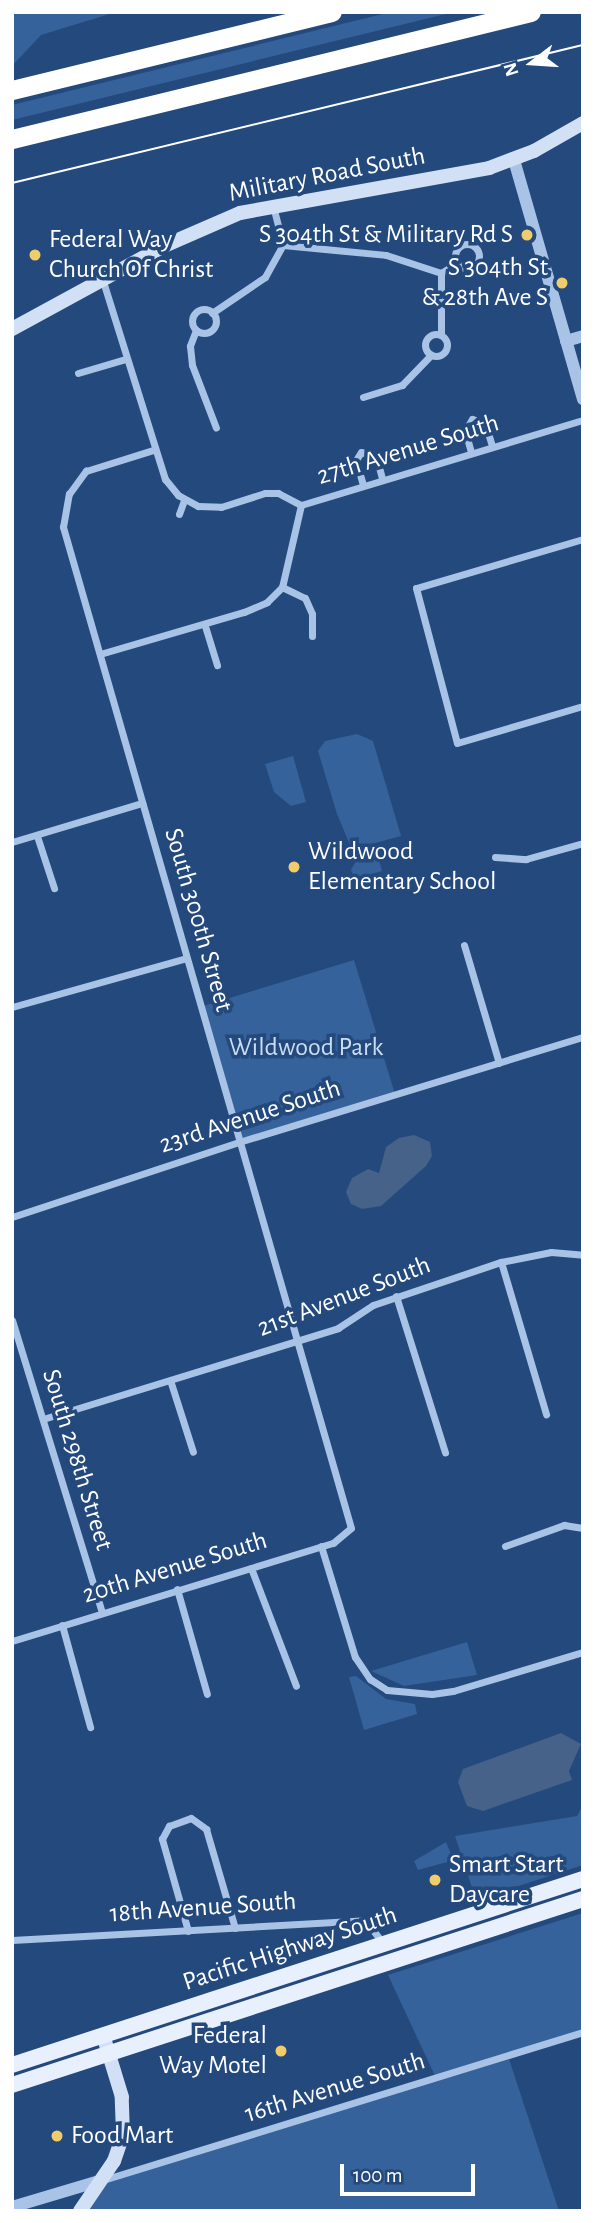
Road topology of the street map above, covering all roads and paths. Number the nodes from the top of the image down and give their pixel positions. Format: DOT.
graph roads {
  1 [pos="332,12"];
  2 [pos="531,12"];
  3 [pos="12,90"];
  4 [pos="583,123"];
  5 [pos="12,139"];
  6 [pos="514,160"];
  7 [pos="273,205"];
  8 [pos="283,245"];
  9 [pos="457,262"];
  10 [pos="441,273"];
  11 [pos="102,278"];
  12 [pos="212,313"];
  13 [pos="12,329"];
  14 [pos="196,330"];
  15 [pos="441,335"];
  16 [pos="583,336"];
  17 [pos="566,341"];
  18 [pos="430,355"];
  19 [pos="126,359"];
  20 [pos="78,373"];
  21 [pos="363,397"];
  22 [pos="583,399"];
  23 [pos="583,419"];
  24 [pos="216,428"];
  25 [pos="492,446"];
  26 [pos="153,450"];
  27 [pos="471,452"];
  28 [pos="383,478"];
  29 [pos="362,485"];
  30 [pos="184,500"];
  31 [pos="301,505"];
  32 [pos="180,514"];
  33 [pos="583,539"];
  34 [pos="282,587"];
  35 [pos="205,626"];
  36 [pos="312,636"];
  37 [pos="100,654"];
  38 [pos="217,665"];
  39 [pos="583,706"];
  40 [pos="142,803"];
  41 [pos="37,836"];
  42 [pos="12,842"];
  43 [pos="583,842"];
  44 [pos="495,857"];
  45 [pos="54,888"];
  46 [pos="464,945"];
  47 [pos="186,958"];
  48 [pos="12,1007"];
  49 [pos="583,1037"];
  50 [pos="499,1063"];
  51 [pos="239,1142"];
  52 [pos="12,1217"];
  53 [pos="583,1255"];
  54 [pos="501,1262"];
  55 [pos="396,1296"];
  56 [pos="12,1320"];
  57 [pos="300,1340"];
  58 [pos="21,1351"];
  59 [pos="12,1353"];
  60 [pos="172,1383"];
  61 [pos="546,1414"];
  62 [pos="43,1419"];
  63 [pos="193,1452"];
  64 [pos="445,1452"];
  65 [pos="583,1528"];
  66 [pos="349,1534"];
  67 [pos="321,1546"];
  68 [pos="505,1546"];
  69 [pos="251,1568"];
  70 [pos="177,1589"];
  71 [pos="102,1612"];
  72 [pos="62,1625"];
  73 [pos="12,1641"];
  74 [pos="583,1651"];
  75 [pos="296,1686"];
  76 [pos="207,1694"];
  77 [pos="90,1727"];
  78 [pos="583,1879"];
  79 [pos="583,1899"];
  80 [pos="234,1928"];
  81 [pos="188,1931"];
  82 [pos="12,1940"];
  83 [pos="383,1944"];
  84 [pos="313,1987"];
  85 [pos="583,2032"];
  86 [pos="103,2035"];
  87 [pos="109,2054"];
  88 [pos="12,2065"];
  89 [pos="12,2085"];
  90 [pos="99,2181"];
  91 [pos="12,2207"];
  92 [pos="80,2211"];
  1 -- 3 [label="highway"];
  2 -- 5 [label="highway"];
  4 -- 6 [label="main road, Military Road South"];
  6 -- 7 [label="main road, Military Road South"];
  6 -- 17 [label="street"];
  7 -- 8 [label="street"];
  7 -- 11 [label="main road, Military Road South"];
  8 -- 10 [label="street"];
  8 -- 12 [label="street"];
  9 -- 10 [label="street"];
  10 -- 15 [label="street"];
  11 -- 13 [label="main road, Military Road South"];
  11 -- 19 [label="street"];
  12 -- 14 [label="street"];
  12 -- 14 [label="street"];
  14 -- 24 [label="street"];
  15 -- 18 [label="street"];
  15 -- 18 [label="street"];
  16 -- 17 [label="street"];
  17 -- 22 [label="street"];
  18 -- 21 [label="street"];
  19 -- 20 [label="street"];
  19 -- 26 [label="street"];
  23 -- 25 [label="street, 27th Avenue South"];
  25 -- 27 [label="street, 27th Avenue South"];
  25 -- 27 [label="street"];
  26 -- 30 [label="street"];
  26 -- 37 [label="street, South 300th Street"];
  27 -- 28 [label="street, 27th Avenue South"];
  28 -- 29 [label="street, 27th Avenue South"];
  28 -- 29 [label="street"];
  29 -- 31 [label="street, 27th Avenue South"];
  30 -- 31 [label="street, 27th Avenue South"];
  30 -- 32 [label="street"];
  31 -- 34 [label="street"];
  33 -- 39 [label="street"];
  34 -- 35 [label="street"];
  34 -- 36 [label="street"];
  35 -- 37 [label="street"];
  35 -- 38 [label="street"];
  37 -- 40 [label="street, South 300th Street"];
  40 -- 41 [label="street"];
  40 -- 47 [label="street, South 300th Street"];
  41 -- 42 [label="street"];
  41 -- 45 [label="street"];
  43 -- 44 [label="street"];
  46 -- 50 [label="street"];
  47 -- 48 [label="street"];
  47 -- 51 [label="street, South 300th Street"];
  49 -- 50 [label="street, 23rd Avenue South"];
  50 -- 51 [label="street, 23rd Avenue South"];
  51 -- 52 [label="street, 23rd Avenue South"];
  51 -- 57 [label="street, South 300th Street"];
  53 -- 54 [label="street, 21st Avenue South"];
  54 -- 55 [label="street, 21st Avenue South"];
  54 -- 61 [label="street"];
  55 -- 57 [label="street, 21st Avenue South"];
  55 -- 64 [label="street"];
  56 -- 58 [label="street, South 298th Street"];
  57 -- 60 [label="street, 21st Avenue South"];
  57 -- 66 [label="street, South 300th Street"];
  58 -- 59 [label="street"];
  58 -- 62 [label="street, South 298th Street"];
  60 -- 62 [label="street, 21st Avenue South"];
  60 -- 63 [label="street"];
  62 -- 71 [label="street, South 298th Street"];
  65 -- 68 [label="street"];
  66 -- 67 [label="street, 20th Avenue South"];
  67 -- 69 [label="street, 20th Avenue South"];
  67 -- 74 [label="street"];
  69 -- 70 [label="street, 20th Avenue South"];
  69 -- 75 [label="street"];
  70 -- 71 [label="street, 20th Avenue South"];
  70 -- 76 [label="street"];
  71 -- 72 [label="street, 20th Avenue South"];
  72 -- 73 [label="street, 20th Avenue South"];
  72 -- 77 [label="street"];
  78 -- 83 [label="main road, Pacific Highway South"];
  79 -- 84 [label="main road, Pacific Highway South"];
  80 -- 81 [label="street, 18th Avenue South"];
  80 -- 81 [label="street"];
  80 -- 83 [label="street, 18th Avenue South"];
  81 -- 82 [label="street, 18th Avenue South"];
  83 -- 84 [label="main road"];
  83 -- 86 [label="main road, Pacific Highway South"];
  84 -- 87 [label="main road, Pacific Highway South"];
  85 -- 90 [label="street, 16th Avenue South"];
  86 -- 87 [label="main road"];
  86 -- 88 [label="main road, Pacific Highway South"];
  87 -- 89 [label="main road, Pacific Highway South"];
  87 -- 90 [label="main road"];
  90 -- 91 [label="street"];
  90 -- 92 [label="main road"];
}
